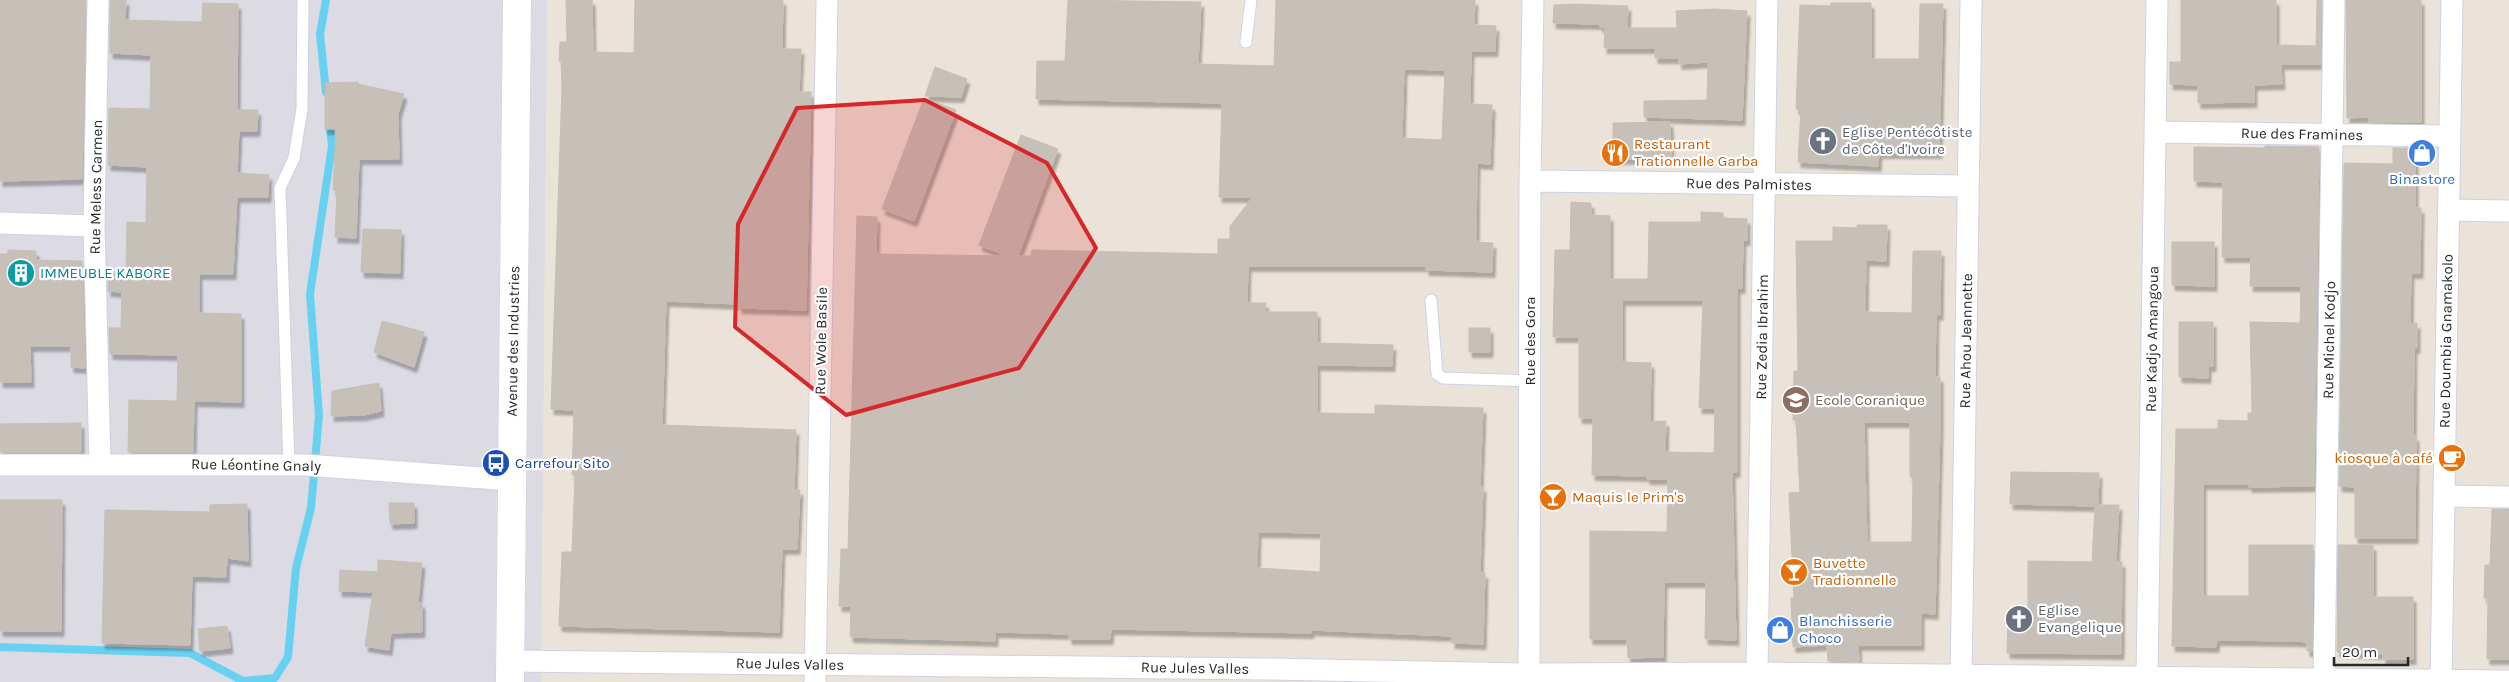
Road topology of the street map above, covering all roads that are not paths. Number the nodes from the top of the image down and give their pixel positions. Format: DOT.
graph roads {
  1 [pos="98,0"];
  2 [pos="303,0"];
  3 [pos="517,0"];
  4 [pos="827,0"];
  5 [pos="1251,0"];
  6 [pos="1533,0"];
  7 [pos="1767,0"];
  8 [pos="1971,0"];
  9 [pos="2157,0"];
  10 [pos="2334,0"];
  11 [pos="2452,0"];
  12 [pos="1246,42"];
  13 [pos="2155,132"];
  14 [pos="2332,134"];
  15 [pos="2450,136"];
  16 [pos="1530,181"];
  17 [pos="1764,184"];
  18 [pos="1968,186"];
  19 [pos="2448,210"];
  20 [pos="2509,211"];
  21 [pos="0,223"];
  22 [pos="94,226"];
  23 [pos="1431,300"];
  24 [pos="1530,381"];
  25 [pos="100,464"];
  26 [pos="0,465"];
  27 [pos="297,465"];
  28 [pos="511,480"];
  29 [pos="2444,496"];
  30 [pos="2509,497"];
  31 [pos="510,672"];
  32 [pos="815,673"];
  33 [pos="1756,674"];
  34 [pos="1130,675"];
  35 [pos="1266,676"];
  36 [pos="2147,677"];
  37 [pos="1530,678"];
  38 [pos="1961,679"];
  39 [pos="2324,679"];
  40 [pos="2441,681"];
  41 [pos="2509,681"];
  1 -- 22 [label="street, Rue Meless Carmen"];
  2 -- 27 [label="lane"];
  3 -- 28 [label="street, Avenue des Industries"];
  4 -- 32 [label="street, Rue Wole Basile"];
  5 -- 12 [label="lane"];
  6 -- 16 [label="street, Rue des Gora"];
  7 -- 17 [label="street, Rue Zedia Ibrahim"];
  8 -- 18 [label="street, Rue Ahou Jeannette"];
  9 -- 13 [label="street, Rue Kadjo Amangoua"];
  10 -- 14 [label="street, Rue Michel Kodjo"];
  11 -- 15 [label="street, Rue Doumbia Gnamakolo"];
  13 -- 14 [label="street, Rue des Framines"];
  13 -- 36 [label="street, Rue Kadjo Amangoua"];
  14 -- 15 [label="street, Rue des Framines"];
  14 -- 39 [label="street, Rue Michel Kodjo"];
  15 -- 19 [label="street, Rue Doumbia Gnamakolo"];
  16 -- 17 [label="street, Rue des Palmistes"];
  16 -- 24 [label="street, Rue des Gora"];
  17 -- 18 [label="street, Rue des Palmistes"];
  17 -- 33 [label="street, Rue Zedia Ibrahim"];
  18 -- 38 [label="street, Rue Ahou Jeannette"];
  19 -- 20 [label="street"];
  19 -- 29 [label="street, Rue Doumbia Gnamakolo"];
  21 -- 22 [label="street"];
  22 -- 25 [label="street, Rue Meless Carmen"];
  23 -- 24 [label="lane"];
  24 -- 37 [label="street, Rue des Gora"];
  25 -- 26 [label="street, Rue Léontine Gnaly"];
  25 -- 27 [label="street, Rue Léontine Gnaly"];
  27 -- 28 [label="street, Rue Léontine Gnaly"];
  28 -- 31 [label="street, Avenue des Industries"];
  29 -- 30 [label="street"];
  29 -- 40 [label="street, Rue Doumbia Gnamakolo"];
  31 -- 32 [label="street, Rue Jules Valles"];
  32 -- 34 [label="street, Rue Jules Valles"];
  33 -- 37 [label="street, Rue Jules Valles"];
  33 -- 38 [label="street, Rue Jules Valles"];
  34 -- 35 [label="street, Rue Jules Valles"];
  35 -- 37 [label="street, Rue Jules Valles"];
  36 -- 38 [label="street, Rue Jules Valles"];
  36 -- 39 [label="street, Rue Jules Valles"];
  39 -- 40 [label="street, Rue Jules Valles"];
  40 -- 41 [label="street, Rue Jules Valles"];
}
